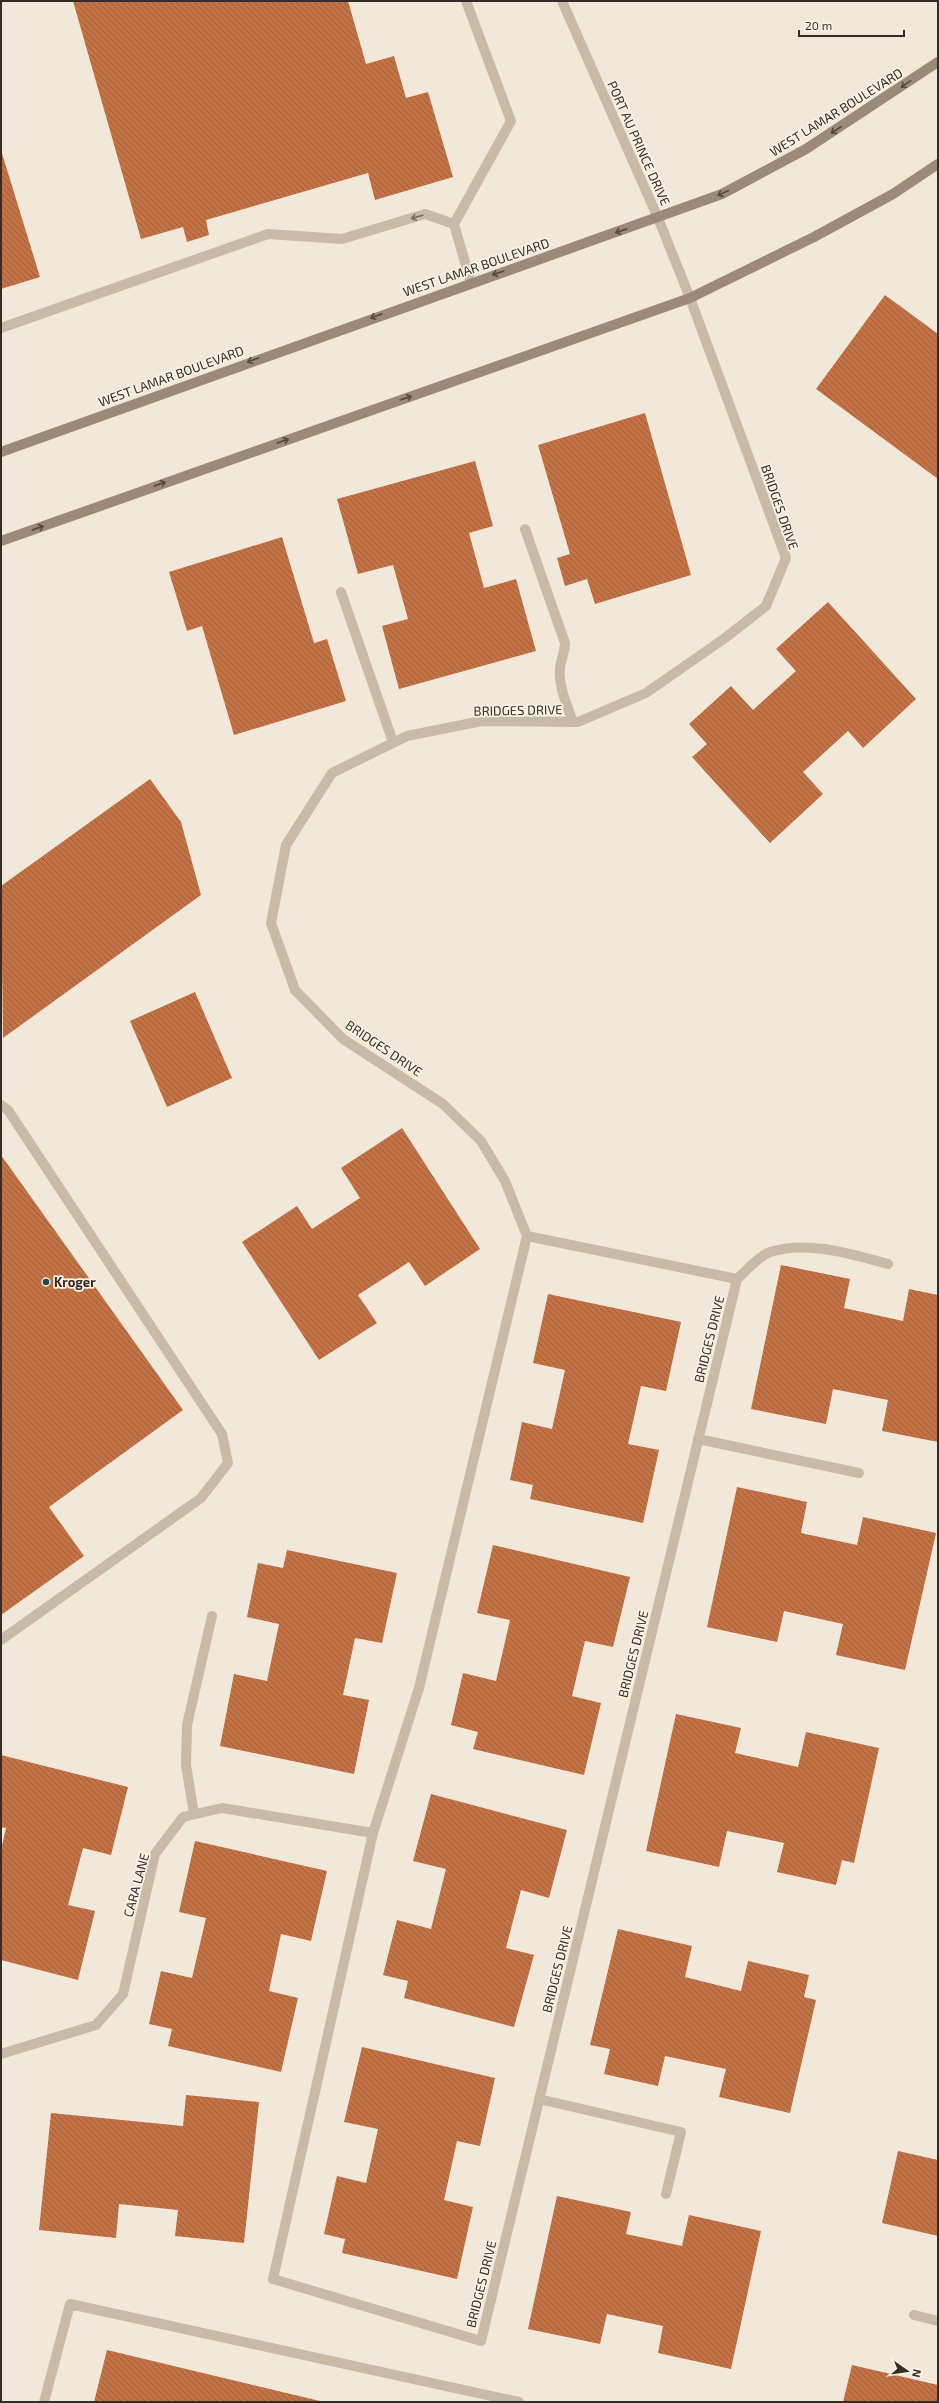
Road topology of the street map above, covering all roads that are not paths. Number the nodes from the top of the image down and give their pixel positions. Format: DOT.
graph roads {
  1 [pos="466,1"];
  2 [pos="562,1"];
  3 [pos="938,62"];
  4 [pos="938,164"];
  5 [pos="658,218"];
  6 [pos="454,224"];
  7 [pos="471,283"];
  8 [pos="690,298"];
  9 [pos="1,328"];
  10 [pos="1,452"];
  11 [pos="525,529"];
  12 [pos="1,541"];
  13 [pos="341,592"];
  14 [pos="573,722"];
  15 [pos="393,742"];
  16 [pos="1,1105"];
  17 [pos="527,1236"];
  18 [pos="888,1264"];
  19 [pos="737,1279"];
  20 [pos="698,1439"];
  21 [pos="858,1473"];
  22 [pos="212,1616"];
  23 [pos="1,1640"];
  24 [pos="194,1814"];
  25 [pos="373,1832"];
  26 [pos="1,2054"];
  27 [pos="539,2099"];
  28 [pos="666,2194"];
  29 [pos="914,2315"];
  30 [pos="938,2321"];
  31 [pos="44,2402"];
  32 [pos="519,2402"];
  1 -- 6 [label="street"];
  2 -- 5 [label="street, PORT AU PRINCE DRIVE"];
  3 -- 5 [label="main road, WEST LAMAR BOULEVARD, one-way"];
  4 -- 8 [label="main road"];
  5 -- 7 [label="main road, WEST LAMAR BOULEVARD, one-way"];
  5 -- 8 [label="street, PORT AU PRINCE DRIVE"];
  6 -- 7 [label="street"];
  6 -- 9 [label="street, one-way"];
  7 -- 10 [label="main road, WEST LAMAR BOULEVARD, one-way"];
  12 -- 8 [label="main road, one-way"];
  8 -- 14 [label="street, BRIDGES DRIVE"];
  11 -- 14 [label="street"];
  13 -- 15 [label="street"];
  14 -- 15 [label="street, BRIDGES DRIVE"];
  15 -- 17 [label="street, BRIDGES DRIVE"];
  16 -- 23 [label="street"];
  17 -- 19 [label="street, BRIDGES DRIVE"];
  17 -- 25 [label="street, BRIDGES DRIVE"];
  18 -- 19 [label="street"];
  19 -- 20 [label="street, BRIDGES DRIVE"];
  20 -- 21 [label="street"];
  20 -- 27 [label="street, BRIDGES DRIVE"];
  22 -- 24 [label="street"];
  24 -- 25 [label="street, CARA LANE"];
  24 -- 26 [label="street, CARA LANE"];
  25 -- 27 [label="street, BRIDGES DRIVE"];
  27 -- 28 [label="street"];
  29 -- 30 [label="street"];
  31 -- 32 [label="street"];
}
